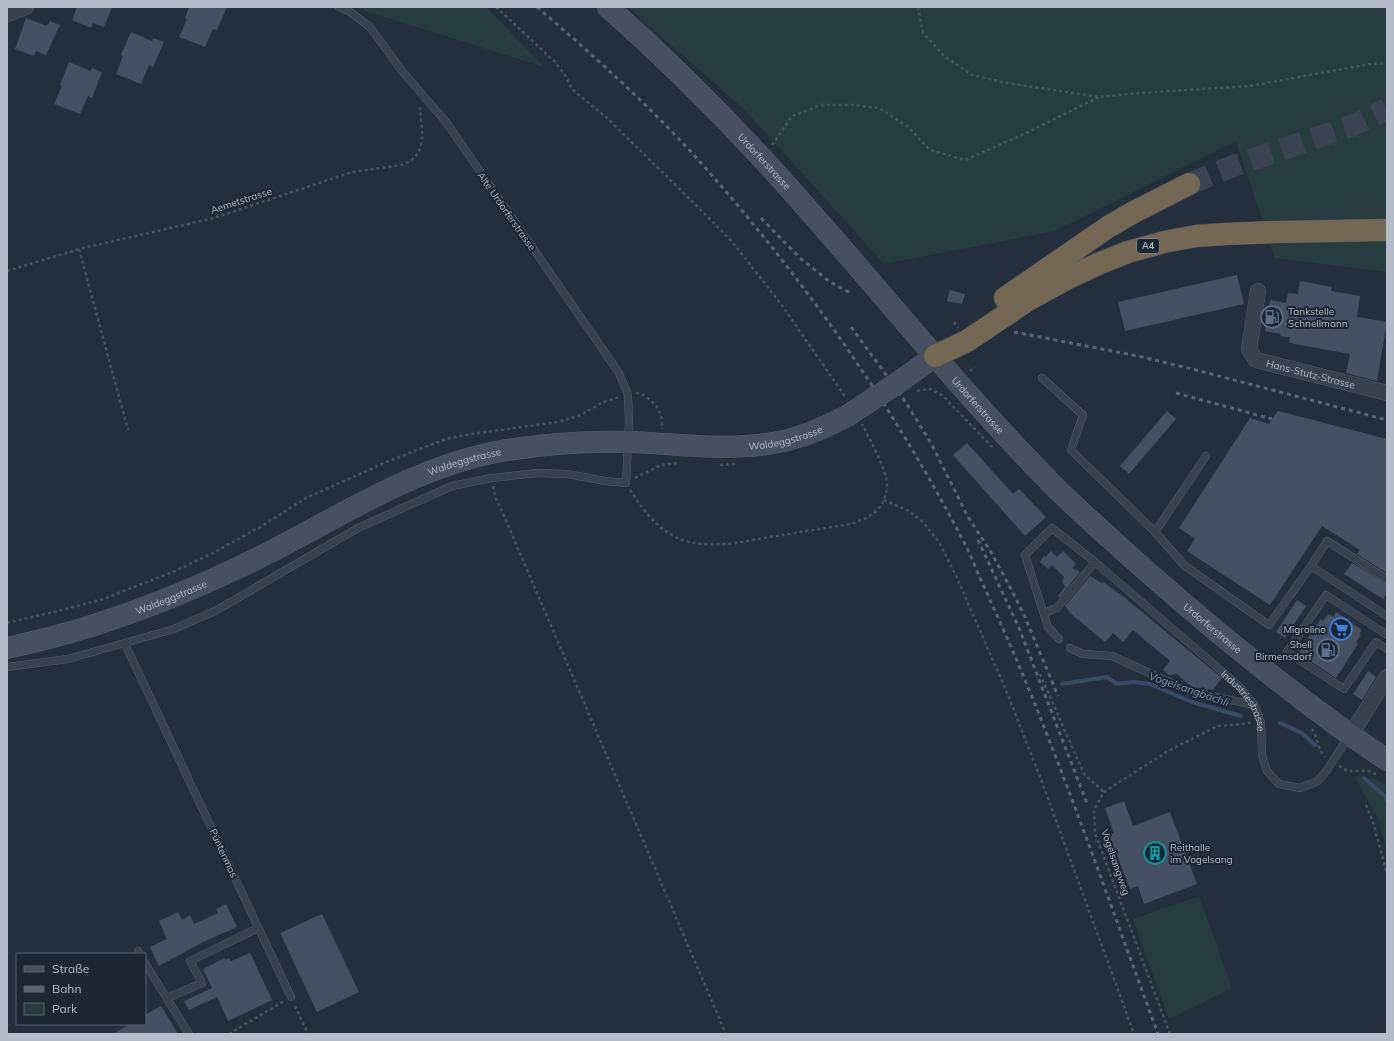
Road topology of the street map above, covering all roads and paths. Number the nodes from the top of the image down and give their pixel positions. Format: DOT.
graph roads {
  1 [pos="26,7"];
  2 [pos="339,7"];
  3 [pos="496,7"];
  4 [pos="608,7"];
  5 [pos="918,7"];
  6 [pos="7,14"];
  7 [pos="1387,63"];
  8 [pos="426,97"];
  9 [pos="1099,97"];
  10 [pos="762,158"];
  11 [pos="1189,184"];
  12 [pos="1387,230"];
  13 [pos="79,249"];
  14 [pos="7,271"];
  15 [pos="1258,291"];
  16 [pos="935,356"];
  17 [pos="1042,378"];
  18 [pos="906,387"];
  19 [pos="930,389"];
  20 [pos="1387,393"];
  21 [pos="628,394"];
  22 [pos="851,412"];
  23 [pos="128,430"];
  24 [pos="628,442"];
  25 [pos="661,444"];
  26 [pos="1206,456"];
  27 [pos="661,465"];
  28 [pos="491,478"];
  29 [pos="626,483"];
  30 [pos="884,500"];
  31 [pos="260,528"];
  32 [pos="1155,532"];
  33 [pos="1094,562"];
  34 [pos="1311,566"];
  35 [pos="1387,579"];
  36 [pos="1044,613"];
  37 [pos="1387,616"];
  38 [pos="7,623"];
  39 [pos="1387,635"];
  40 [pos="1059,639"];
  41 [pos="126,644"];
  42 [pos="7,648"];
  43 [pos="1070,648"];
  44 [pos="1387,649"];
  45 [pos="7,667"];
  46 [pos="1040,674"];
  47 [pos="1387,677"];
  48 [pos="1254,705"];
  49 [pos="1261,722"];
  50 [pos="1350,736"];
  51 [pos="1342,769"];
  52 [pos="1385,769"];
  53 [pos="1104,792"];
  54 [pos="1366,805"];
  55 [pos="1387,874"];
  56 [pos="258,928"];
  57 [pos="146,964"];
  58 [pos="291,997"];
  59 [pos="167,998"];
  60 [pos="189,1034"];
  61 [pos="229,1034"];
  62 [pos="308,1034"];
  63 [pos="726,1034"];
  64 [pos="1134,1034"];
  65 [pos="1170,1034"];
  1 -- 6 [label="street"];
  2 -- 8 [label="lane, Alte Urdorferstrasse"];
  3 -- 22 [label="path"];
  4 -- 10 [label="main road, Urdorferstrasse"];
  5 -- 9 [label="path"];
  7 -- 9 [label="path"];
  8 -- 13 [label="path, Aemetstrasse"];
  8 -- 21 [label="lane, Alte Urdorferstrasse"];
  9 -- 10 [label="path"];
  10 -- 16 [label="main road, Urdorferstrasse"];
  11 -- 16 [label="highway"];
  12 -- 16 [label="highway, A4"];
  13 -- 14 [label="path, Aemetstrasse"];
  13 -- 23 [label="path"];
  15 -- 20 [label="street, Hans-Stutz-Strasse"];
  16 -- 18 [label="main road, Waldeggstrasse"];
  16 -- 50 [label="main road, Urdorferstrasse"];
  17 -- 32 [label="lane"];
  18 -- 19 [label="path"];
  18 -- 22 [label="main road, Waldeggstrasse, bridge"];
  21 -- 24 [label="lane, Alte Urdorferstrasse"];
  21 -- 25 [label="path"];
  22 -- 25 [label="main road, Waldeggstrasse"];
  22 -- 30 [label="path"];
  24 -- 25 [label="main road, Waldeggstrasse"];
  24 -- 29 [label="lane, Alte Urdorferstrasse"];
  24 -- 42 [label="main road, Waldeggstrasse"];
  25 -- 27 [label="path"];
  26 -- 32 [label="lane"];
  28 -- 29 [label="lane"];
  28 -- 41 [label="lane"];
  28 -- 63 [label="path"];
  29 -- 30 [label="path"];
  30 -- 64 [label="path"];
  31 -- 38 [label="path"];
  32 -- 34 [label="lane"];
  33 -- 36 [label="lane"];
  33 -- 36 [label="lane, Industriestrasse"];
  33 -- 48 [label="lane, Industriestrasse"];
  34 -- 35 [label="lane"];
  34 -- 37 [label="lane"];
  36 -- 40 [label="lane"];
  39 -- 44 [label="lane"];
  41 -- 45 [label="lane"];
  41 -- 56 [label="lane, Püntenmas"];
  43 -- 48 [label="lane"];
  46 -- 53 [label="path"];
  47 -- 50 [label="street, Industriestrasse"];
  48 -- 49 [label="lane, Industriestrasse"];
  49 -- 50 [label="lane, Industriestrasse"];
  49 -- 53 [label="path, Vogelsangweg"];
  50 -- 52 [label="main road, Urdorferstrasse"];
  51 -- 52 [label="path"];
  53 -- 65 [label="path, Vogelsangweg"];
  54 -- 55 [label="path"];
  56 -- 58 [label="lane, Püntenmas"];
  56 -- 59 [label="lane"];
  57 -- 59 [label="lane"];
  58 -- 61 [label="path"];
  58 -- 62 [label="path"];
  59 -- 60 [label="lane"];
}
